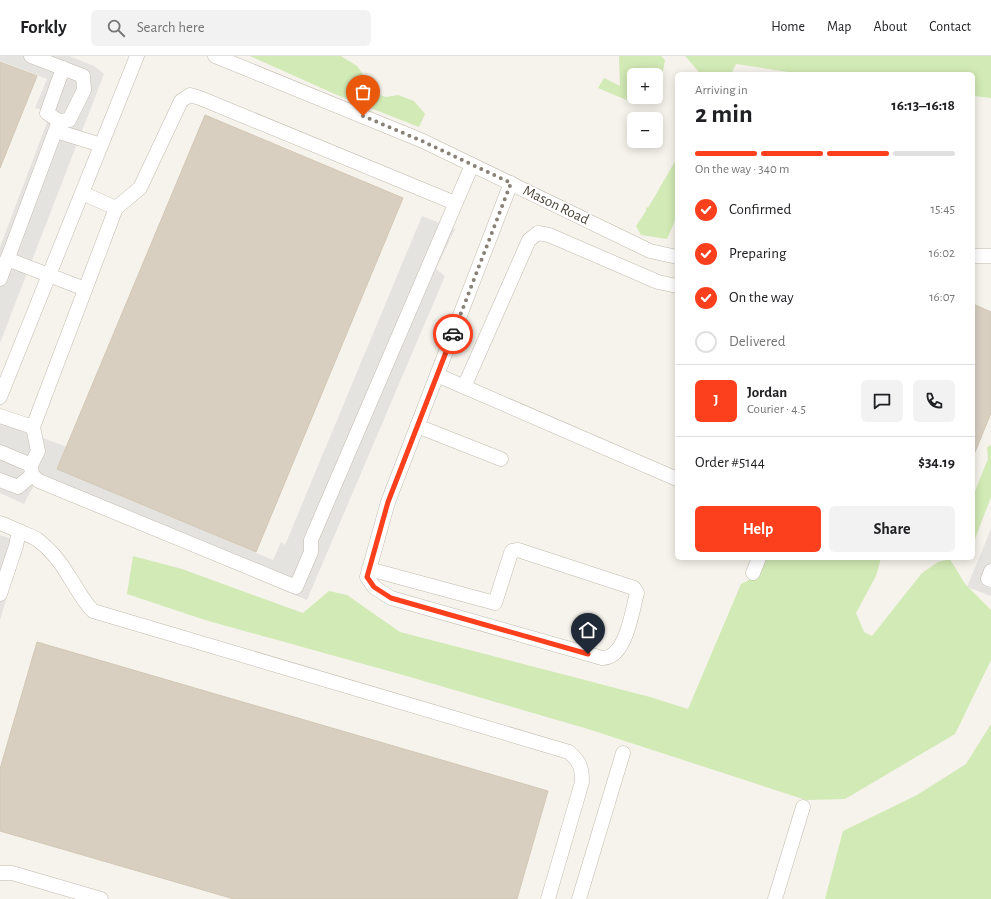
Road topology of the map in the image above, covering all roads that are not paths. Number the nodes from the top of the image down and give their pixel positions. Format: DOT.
graph roads {
  1 [pos="31,56"];
  2 [pos="137,56"];
  3 [pos="215,56"];
  4 [pos="63,68"];
  5 [pos="57,126"];
  6 [pos="101,145"];
  7 [pos="472,165"];
  8 [pos="511,183"];
  9 [pos="82,193"];
  10 [pos="455,203"];
  11 [pos="116,208"];
  12 [pos="975,256"];
  13 [pos="991,256"];
  14 [pos="675,257"];
  15 [pos="7,259"];
  16 [pos="49,275"];
  17 [pos="0,278"];
  18 [pos="675,286"];
  19 [pos="85,289"];
  20 [pos="437,375"];
  21 [pos="464,387"];
  22 [pos="0,397"];
  23 [pos="0,416"];
  24 [pos="417,426"];
  25 [pos="32,427"];
  26 [pos="0,452"];
  27 [pos="501,459"];
  28 [pos="32,470"];
  29 [pos="675,478"];
  30 [pos="0,480"];
  31 [pos="0,523"];
  32 [pos="19,531"];
  33 [pos="758,560"];
  34 [pos="369,569"];
  35 [pos="991,571"];
  36 [pos="753,573"];
  37 [pos="991,580"];
  38 [pos="0,594"];
  39 [pos="622,753"];
  40 [pos="803,808"];
  41 [pos="0,873"];
  42 [pos="101,899"];
  43 [pos="548,899"];
  44 [pos="579,899"];
  45 [pos="776,899"];
  1 -- 4 [label="street"];
  2 -- 6 [label="street"];
  3 -- 7 [label="street, Mason Road"];
  4 -- 5 [label="street"];
  4 -- 5 [label="street"];
  5 -- 6 [label="street"];
  5 -- 15 [label="street"];
  6 -- 9 [label="street"];
  7 -- 8 [label="street, Mason Road"];
  7 -- 10 [label="street"];
  8 -- 14 [label="street, Mason Road"];
  8 -- 20 [label="street"];
  9 -- 11 [label="street"];
  9 -- 16 [label="street"];
  10 -- 11 [label="street"];
  10 -- 28 [label="street"];
  11 -- 19 [label="street"];
  12 -- 13 [label="street"];
  15 -- 16 [label="street"];
  15 -- 17 [label="street"];
  16 -- 19 [label="street"];
  16 -- 22 [label="street"];
  18 -- 21 [label="street"];
  19 -- 25 [label="street"];
  20 -- 21 [label="street"];
  20 -- 24 [label="street"];
  21 -- 29 [label="street"];
  23 -- 25 [label="street"];
  24 -- 27 [label="street"];
  24 -- 34 [label="street"];
  25 -- 28 [label="street"];
  26 -- 28 [label="street"];
  28 -- 30 [label="street"];
  31 -- 32 [label="street"];
  32 -- 38 [label="street"];
  32 -- 43 [label="street"];
  33 -- 36 [label="street"];
  34 -- 34 [label="street"];
  35 -- 37 [label="street"];
  39 -- 44 [label="street"];
  40 -- 45 [label="street"];
  41 -- 42 [label="street"];
}
